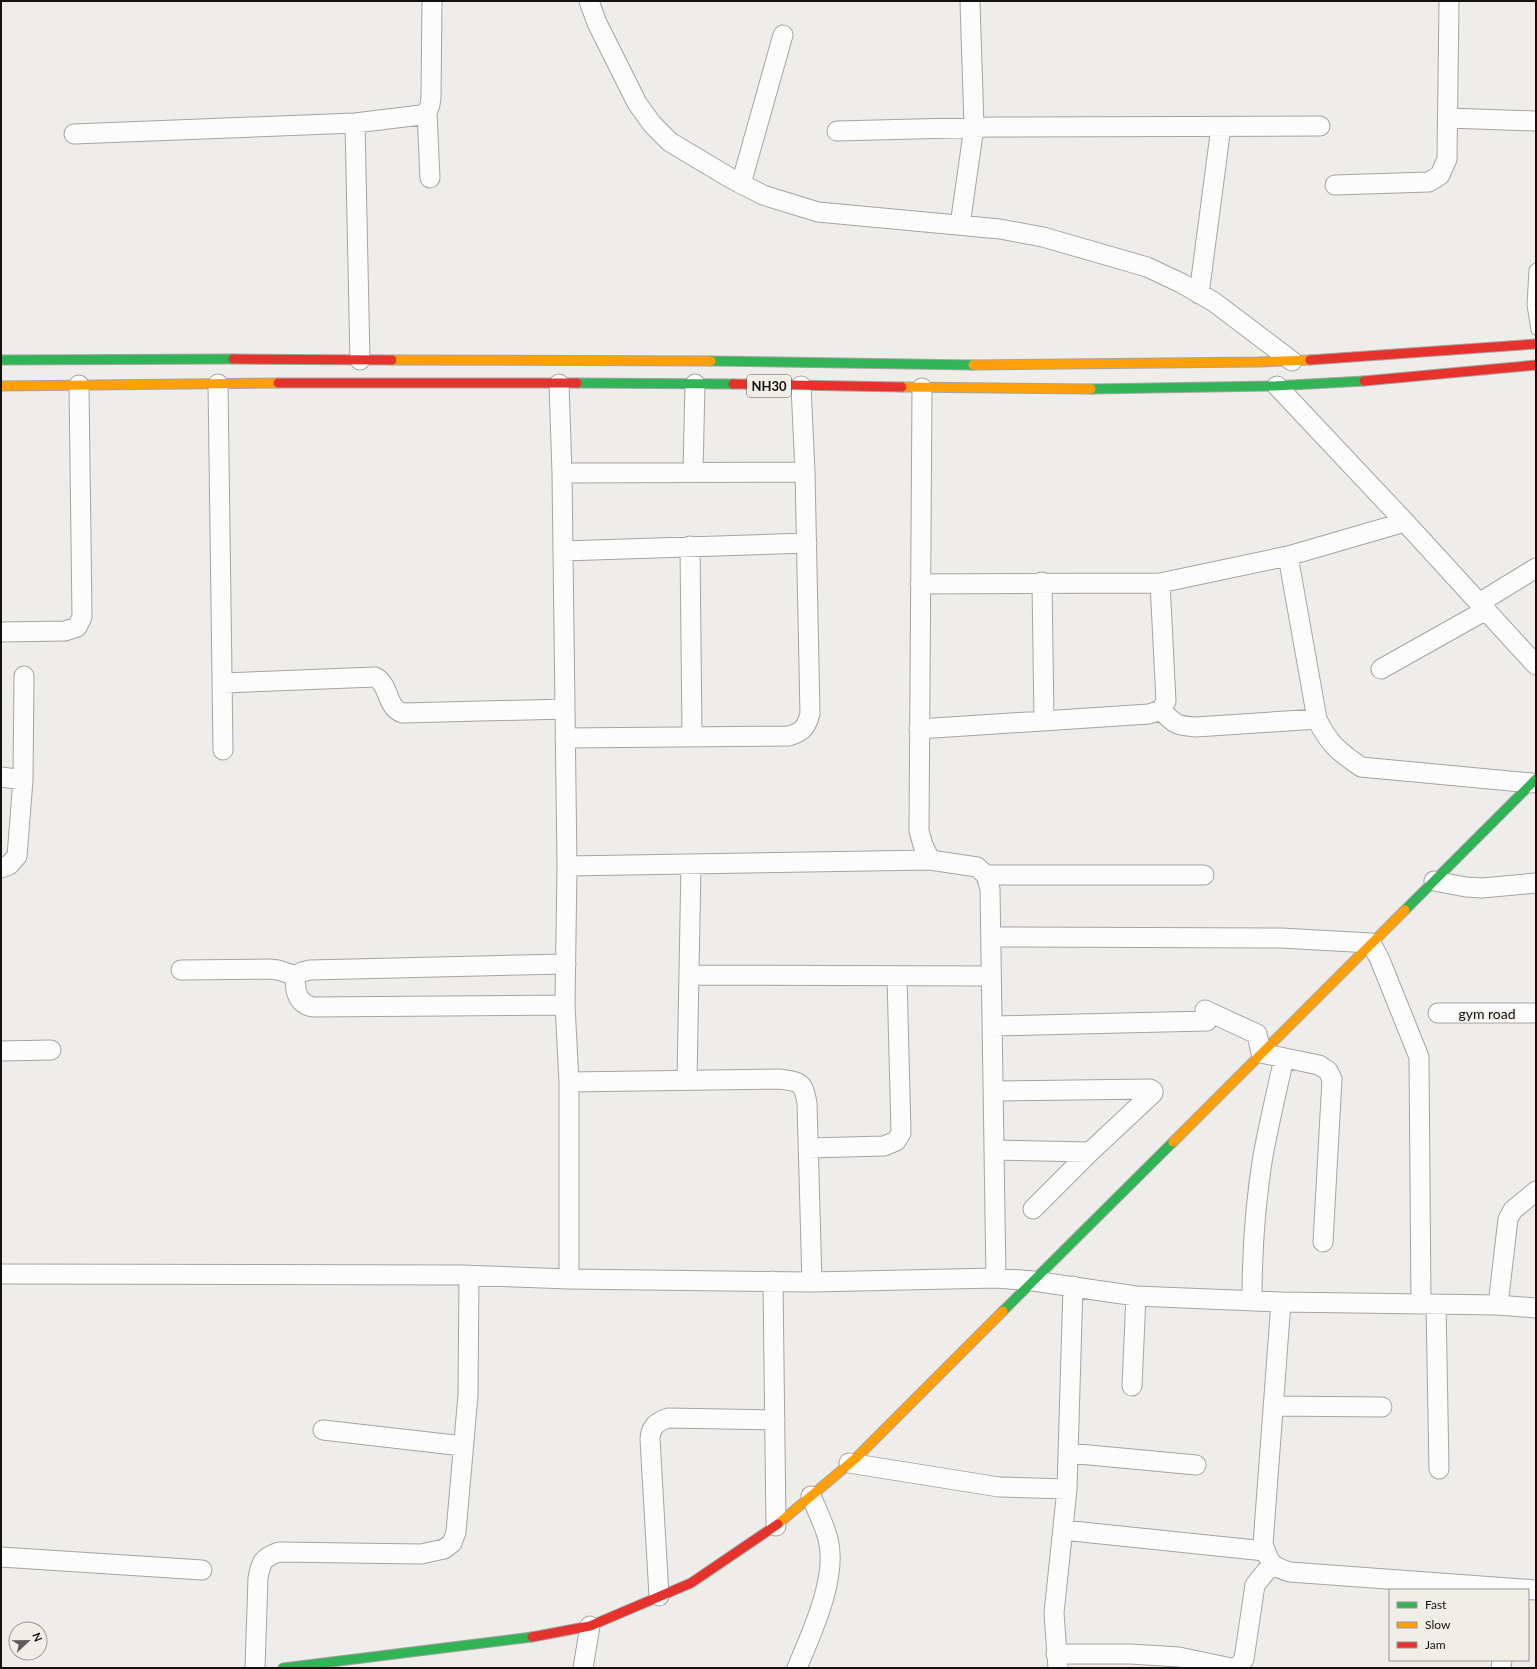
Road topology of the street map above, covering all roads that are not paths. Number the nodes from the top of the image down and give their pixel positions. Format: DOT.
graph roads {
  1 [pos="432,1"];
  2 [pos="589,1"];
  3 [pos="970,1"];
  4 [pos="1449,1"];
  5 [pos="783,35"];
  6 [pos="427,112"];
  7 [pos="1448,118"];
  8 [pos="1536,121"];
  9 [pos="355,123"];
  10 [pos="1320,126"];
  11 [pos="1221,127"];
  12 [pos="974,128"];
  13 [pos="837,130"];
  14 [pos="74,134"];
  15 [pos="430,178"];
  16 [pos="741,184"];
  17 [pos="1335,185"];
  18 [pos="960,226"];
  19 [pos="1536,268"];
  20 [pos="1199,294"];
  21 [pos="1536,330"];
  22 [pos="1536,344"];
  23 [pos="1,360"];
  24 [pos="360,360"];
  25 [pos="1292,361"];
  26 [pos="1536,365"];
  27 [pos="218,384"];
  28 [pos="559,384"];
  29 [pos="695,384"];
  30 [pos="78,385"];
  31 [pos="1,386"];
  32 [pos="801,386"];
  33 [pos="1278,386"];
  34 [pos="922,388"];
  35 [pos="805,472"];
  36 [pos="562,473"];
  37 [pos="693,473"];
  38 [pos="1405,522"];
  39 [pos="807,543"];
  40 [pos="690,546"];
  41 [pos="563,551"];
  42 [pos="1288,556"];
  43 [pos="1536,568"];
  44 [pos="1042,582"];
  45 [pos="1160,583"];
  46 [pos="920,584"];
  47 [pos="1482,606"];
  48 [pos="1,632"];
  49 [pos="1536,665"];
  50 [pos="1381,669"];
  51 [pos="24,676"];
  52 [pos="222,684"];
  53 [pos="565,709"];
  54 [pos="1161,710"];
  55 [pos="1317,719"];
  56 [pos="1044,721"];
  57 [pos="919,729"];
  58 [pos="692,737"];
  59 [pos="565,738"];
  60 [pos="223,750"];
  61 [pos="1,777"];
  62 [pos="23,780"];
  63 [pos="1534,781"];
  64 [pos="930,860"];
  65 [pos="691,864"];
  66 [pos="567,866"];
  67 [pos="1,868"];
  68 [pos="986,874"];
  69 [pos="1204,875"];
  70 [pos="1434,881"];
  71 [pos="1536,882"];
  72 [pos="990,937"];
  73 [pos="1371,943"];
  74 [pos="566,964"];
  75 [pos="182,970"];
  76 [pos="689,975"];
  77 [pos="296,976"];
  78 [pos="897,976"];
  79 [pos="991,976"];
  80 [pos="565,1005"];
  81 [pos="1438,1013"];
  82 [pos="1536,1013"];
  83 [pos="992,1026"];
  84 [pos="51,1050"];
  85 [pos="1,1051"];
  86 [pos="1262,1053"];
  87 [pos="1284,1058"];
  88 [pos="686,1080"];
  89 [pos="569,1082"];
  90 [pos="993,1091"];
  91 [pos="808,1148"];
  92 [pos="994,1150"];
  93 [pos="1090,1152"];
  94 [pos="1536,1190"];
  95 [pos="1033,1209"];
  96 [pos="1323,1242"];
  97 [pos="1,1274"];
  98 [pos="469,1275"];
  99 [pos="996,1278"];
  100 [pos="569,1279"];
  101 [pos="773,1281"];
  102 [pos="1033,1281"];
  103 [pos="812,1282"];
  104 [pos="1073,1286"];
  105 [pos="1136,1296"];
  106 [pos="1252,1301"];
  107 [pos="1280,1302"];
  108 [pos="1429,1305"];
  109 [pos="1498,1305"];
  110 [pos="1536,1308"];
  111 [pos="1132,1386"];
  112 [pos="1273,1406"];
  113 [pos="1382,1407"];
  114 [pos="775,1420"];
  115 [pos="323,1430"];
  116 [pos="463,1446"];
  117 [pos="1068,1454"];
  118 [pos="850,1463"];
  119 [pos="1196,1465"];
  120 [pos="1439,1469"];
  121 [pos="1067,1489"];
  122 [pos="811,1496"];
  123 [pos="776,1526"];
  124 [pos="1063,1530"];
  125 [pos="1,1557"];
  126 [pos="1269,1557"];
  127 [pos="202,1570"];
  128 [pos="1506,1589"];
  129 [pos="659,1596"];
  130 [pos="590,1626"];
  131 [pos="1057,1661"];
  132 [pos="255,1668"];
  133 [pos="283,1668"];
  134 [pos="583,1668"];
  135 [pos="797,1668"];
  1 -- 6 [label="street"];
  2 -- 16 [label="street"];
  3 -- 12 [label="street"];
  4 -- 7 [label="street"];
  5 -- 16 [label="street"];
  6 -- 9 [label="street"];
  6 -- 15 [label="street"];
  7 -- 8 [label="street"];
  7 -- 17 [label="street"];
  9 -- 14 [label="street"];
  9 -- 24 [label="street"];
  10 -- 11 [label="street"];
  11 -- 12 [label="street"];
  11 -- 20 [label="street"];
  12 -- 13 [label="street"];
  12 -- 18 [label="street"];
  16 -- 18 [label="street"];
  18 -- 20 [label="street"];
  19 -- 21 [label="lane"];
  20 -- 25 [label="street"];
  22 -- 25 [label="main road, NH30"];
  23 -- 24 [label="main road, NH30"];
  24 -- 25 [label="main road, NH30"];
  26 -- 33 [label="main road, NH30"];
  27 -- 28 [label="main road, NH30"];
  27 -- 30 [label="main road, NH30"];
  27 -- 52 [label="street"];
  28 -- 29 [label="main road, NH30"];
  28 -- 36 [label="street"];
  29 -- 32 [label="main road, NH30"];
  29 -- 37 [label="street"];
  30 -- 31 [label="main road, NH30"];
  30 -- 48 [label="street"];
  32 -- 34 [label="main road, NH30"];
  32 -- 35 [label="street"];
  33 -- 34 [label="main road, NH30"];
  33 -- 38 [label="street"];
  34 -- 46 [label="street"];
  35 -- 37 [label="street"];
  35 -- 39 [label="street"];
  36 -- 37 [label="street"];
  36 -- 41 [label="street"];
  38 -- 42 [label="street"];
  38 -- 47 [label="street"];
  39 -- 40 [label="street"];
  39 -- 58 [label="street"];
  40 -- 41 [label="street"];
  40 -- 58 [label="street"];
  41 -- 53 [label="street"];
  42 -- 45 [label="street"];
  42 -- 55 [label="street"];
  43 -- 47 [label="street"];
  44 -- 45 [label="street"];
  44 -- 46 [label="street"];
  44 -- 56 [label="street"];
  45 -- 54 [label="street"];
  46 -- 57 [label="street"];
  47 -- 49 [label="street"];
  47 -- 50 [label="street"];
  51 -- 62 [label="street"];
  52 -- 53 [label="street"];
  52 -- 60 [label="street"];
  53 -- 59 [label="street"];
  54 -- 55 [label="street"];
  54 -- 56 [label="street"];
  55 -- 63 [label="street"];
  56 -- 57 [label="street"];
  57 -- 64 [label="street"];
  58 -- 59 [label="street"];
  59 -- 66 [label="street"];
  61 -- 62 [label="street"];
  62 -- 67 [label="street"];
  63 -- 70 [label="main road"];
  64 -- 65 [label="street"];
  64 -- 68 [label="street"];
  65 -- 66 [label="street"];
  65 -- 76 [label="street"];
  66 -- 74 [label="street"];
  68 -- 69 [label="street"];
  68 -- 72 [label="street"];
  70 -- 71 [label="street"];
  70 -- 73 [label="main road"];
  72 -- 73 [label="street"];
  72 -- 79 [label="street"];
  73 -- 86 [label="main road"];
  73 -- 108 [label="street"];
  74 -- 77 [label="street"];
  74 -- 80 [label="street"];
  75 -- 77 [label="street"];
  76 -- 78 [label="street"];
  76 -- 88 [label="street"];
  77 -- 80 [label="street"];
  78 -- 79 [label="street"];
  78 -- 91 [label="street"];
  79 -- 83 [label="street"];
  80 -- 89 [label="street"];
  81 -- 82 [label="street, gym road"];
  83 -- 86 [label="street"];
  83 -- 90 [label="street"];
  84 -- 85 [label="street"];
  86 -- 87 [label="street"];
  86 -- 102 [label="main road"];
  87 -- 96 [label="street"];
  87 -- 106 [label="street"];
  88 -- 89 [label="street"];
  88 -- 91 [label="street"];
  89 -- 100 [label="street"];
  90 -- 92 [label="street"];
  90 -- 93 [label="street"];
  91 -- 103 [label="street"];
  92 -- 93 [label="street"];
  92 -- 99 [label="street"];
  93 -- 95 [label="street"];
  94 -- 109 [label="street"];
  97 -- 98 [label="street"];
  98 -- 100 [label="street"];
  98 -- 116 [label="street"];
  99 -- 102 [label="street"];
  99 -- 103 [label="street"];
  100 -- 101 [label="street"];
  101 -- 103 [label="street"];
  101 -- 114 [label="street"];
  102 -- 104 [label="street"];
  102 -- 118 [label="main road"];
  104 -- 105 [label="street"];
  104 -- 117 [label="street"];
  105 -- 106 [label="street"];
  105 -- 111 [label="street"];
  106 -- 107 [label="street"];
  107 -- 108 [label="street"];
  107 -- 112 [label="street"];
  108 -- 109 [label="street"];
  108 -- 120 [label="street"];
  109 -- 110 [label="street"];
  112 -- 113 [label="street"];
  112 -- 126 [label="street"];
  114 -- 123 [label="street"];
  114 -- 129 [label="street"];
  115 -- 116 [label="street"];
  116 -- 132 [label="street"];
  117 -- 119 [label="street"];
  117 -- 121 [label="street"];
  118 -- 121 [label="street"];
  118 -- 122 [label="main road"];
  121 -- 124 [label="street"];
  122 -- 123 [label="main road"];
  122 -- 135 [label="street"];
  123 -- 129 [label="main road"];
  124 -- 126 [label="street"];
  124 -- 131 [label="street"];
  125 -- 127 [label="street"];
  126 -- 128 [label="street"];
  126 -- 131 [label="street"];
  129 -- 130 [label="main road"];
  130 -- 133 [label="main road"];
  130 -- 134 [label="street"];
}
